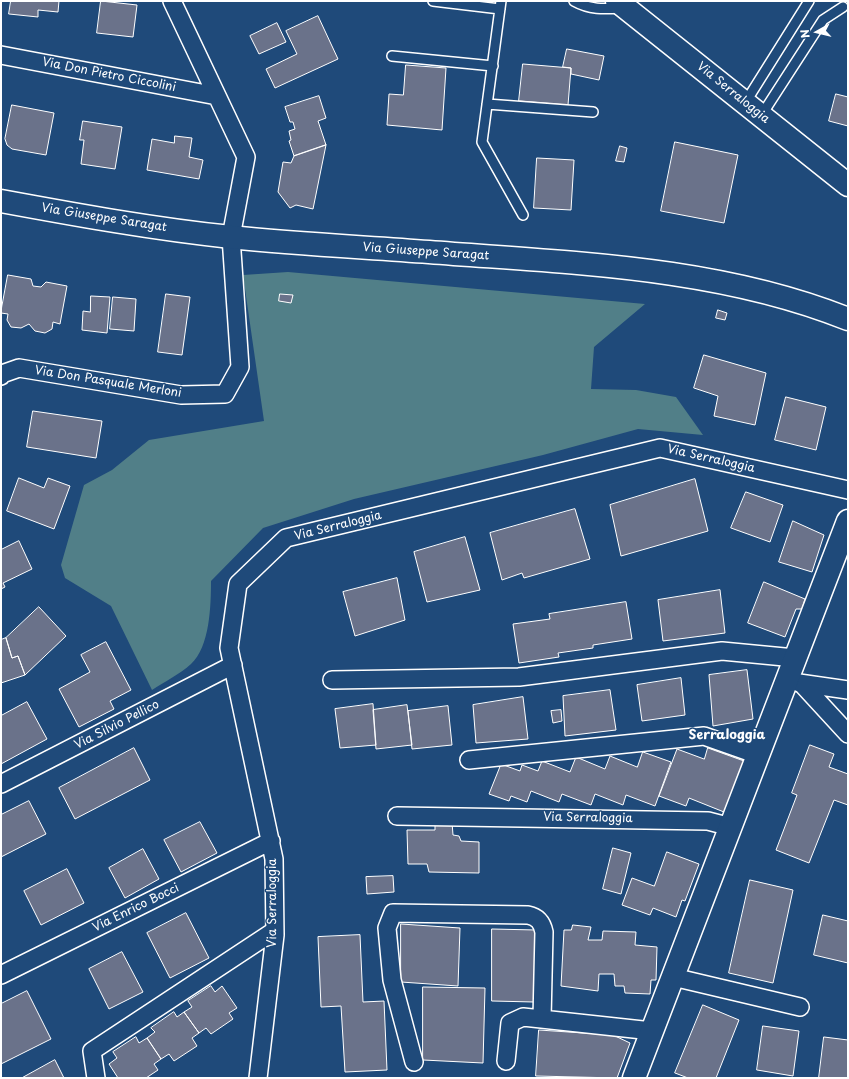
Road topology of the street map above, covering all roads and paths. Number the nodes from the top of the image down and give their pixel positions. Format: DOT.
graph roads {
  1 [pos="172,1"];
  2 [pos="433,1"];
  3 [pos="574,1"];
  4 [pos="810,1"];
  5 [pos="501,5"];
  6 [pos="622,5"];
  7 [pos="843,7"];
  8 [pos="1,55"];
  9 [pos="392,56"];
  10 [pos="493,66"];
  11 [pos="217,96"];
  12 [pos="488,104"];
  13 [pos="753,109"];
  14 [pos="593,112"];
  15 [pos="848,185"];
  16 [pos="1,201"];
  17 [pos="522,215"];
  18 [pos="231,237"];
  19 [pos="848,319"];
  20 [pos="1,376"];
  21 [pos="848,490"];
  22 [pos="848,521"];
  23 [pos="795,658"];
  24 [pos="233,665"];
  25 [pos="332,680"];
  26 [pos="794,681"];
  27 [pos="848,690"];
  28 [pos="848,734"];
  29 [pos="758,755"];
  30 [pos="469,760"];
  31 [pos="1,784"];
  32 [pos="397,816"];
  33 [pos="730,827"];
  34 [pos="271,841"];
  35 [pos="274,931"];
  36 [pos="1,975"];
  37 [pos="673,978"];
  38 [pos="800,1007"];
  39 [pos="542,1019"];
  40 [pos="652,1031"];
  41 [pos="506,1061"];
  42 [pos="414,1062"];
  43 [pos="96,1078"];
  44 [pos="258,1078"];
  45 [pos="634,1078"];
  1 -- 11 [label="street"];
  2 -- 5 [label="lane"];
  3 -- 6 [label="lane"];
  4 -- 13 [label="lane"];
  5 -- 10 [label="lane"];
  6 -- 13 [label="main road, Via Serraloggia"];
  7 -- 13 [label="lane"];
  8 -- 11 [label="street, Via Don Pietro Ciccolini"];
  9 -- 10 [label="lane"];
  10 -- 12 [label="lane"];
  11 -- 18 [label="street"];
  12 -- 14 [label="lane"];
  12 -- 17 [label="lane"];
  13 -- 15 [label="main road, Via Serraloggia"];
  16 -- 18 [label="main road, Via Giuseppe Saragat"];
  18 -- 19 [label="main road, Via Giuseppe Saragat"];
  18 -- 20 [label="street, Via Don Pasquale Merloni"];
  21 -- 24 [label="street, Via Serraloggia"];
  22 -- 23 [label="main road"];
  23 -- 25 [label="street"];
  23 -- 26 [label="main road"];
  24 -- 31 [label="street, Via Silvio Pellico"];
  24 -- 34 [label="street, Via Serraloggia"];
  26 -- 27 [label="street"];
  26 -- 28 [label="street"];
  26 -- 29 [label="main road"];
  29 -- 30 [label="street"];
  29 -- 33 [label="main road"];
  32 -- 33 [label="street, Via Serraloggia"];
  33 -- 37 [label="main road"];
  34 -- 35 [label="street, Via Serraloggia"];
  34 -- 36 [label="street, Via Enrico Bocci"];
  35 -- 43 [label="street"];
  35 -- 44 [label="street, Via Serraloggia"];
  37 -- 38 [label="street"];
  37 -- 40 [label="main road"];
  39 -- 40 [label="street"];
  39 -- 41 [label="street"];
  39 -- 42 [label="street"];
  40 -- 45 [label="main road"];
}
